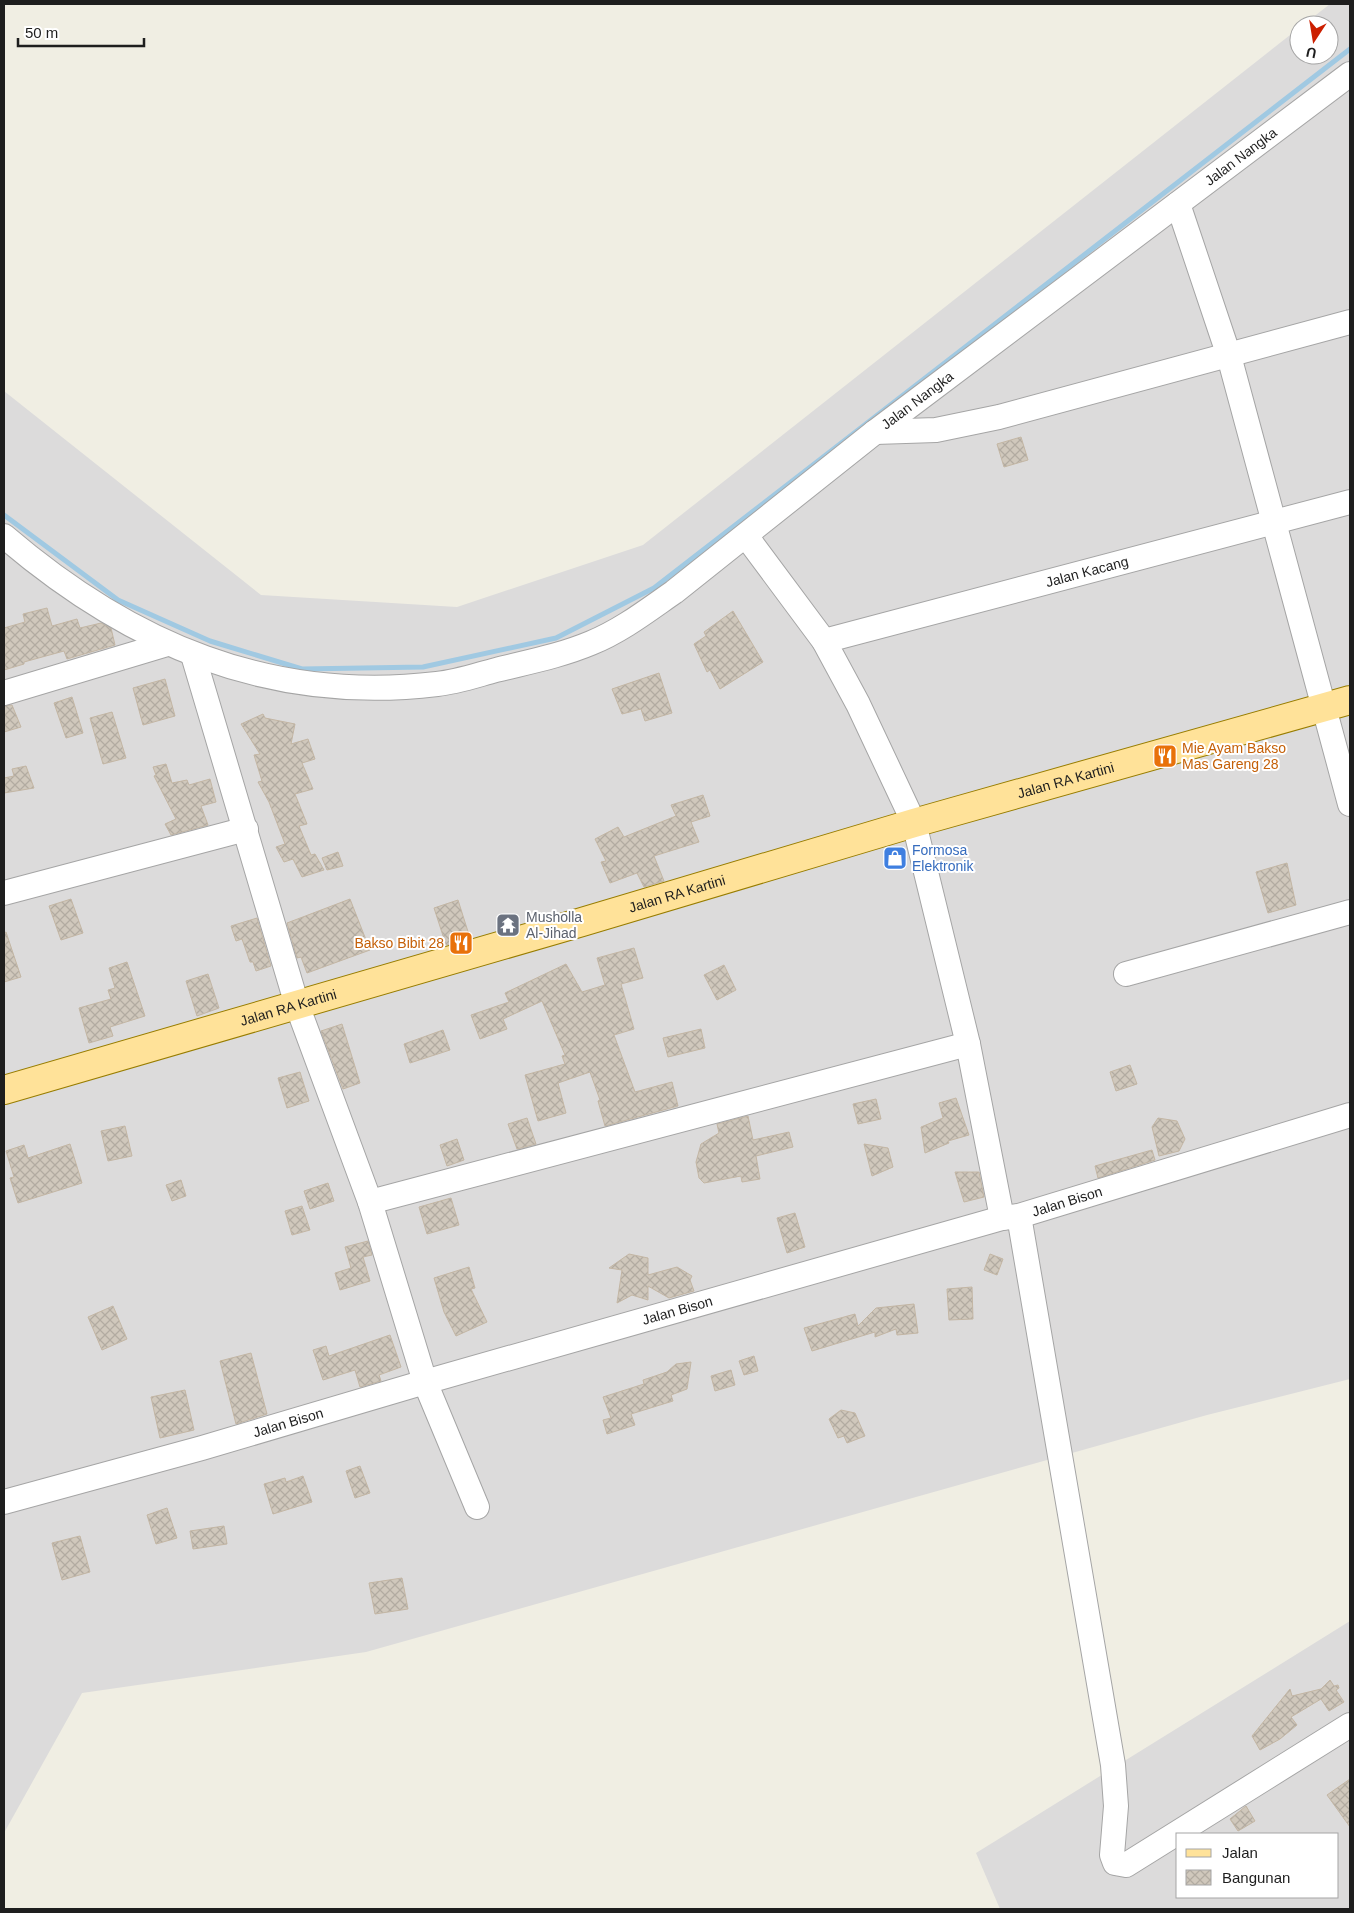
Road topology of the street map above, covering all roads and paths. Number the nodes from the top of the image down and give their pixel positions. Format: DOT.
graph roads {
  1 [pos="1350,74"];
  2 [pos="1178,204"];
  3 [pos="1350,322"];
  4 [pos="1229,356"];
  5 [pos="875,432"];
  6 [pos="1350,502"];
  7 [pos="1274,522"];
  8 [pos="4,536"];
  9 [pos="746,536"];
  10 [pos="824,641"];
  11 [pos="168,644"];
  12 [pos="193,655"];
  13 [pos="4,693"];
  14 [pos="1337,704"];
  15 [pos="1350,804"];
  16 [pos="914,823"];
  17 [pos="246,829"];
  18 [pos="4,893"];
  19 [pos="1350,912"];
  20 [pos="1126,974"];
  21 [pos="297,1005"];
  22 [pos="968,1044"];
  23 [pos="4,1090"];
  24 [pos="1350,1115"];
  25 [pos="370,1202"];
  26 [pos="1011,1217"];
  27 [pos="424,1382"];
  28 [pos="4,1502"];
  29 [pos="477,1508"];
  30 [pos="1350,1725"];
  31 [pos="1177,1833"];
  32 [pos="1176,1834"];
  1 -- 2 [label="street, Jalan Nangka"];
  2 -- 4 [label="street"];
  2 -- 5 [label="street, Jalan Nangka"];
  3 -- 4 [label="street, Jalan Nangka"];
  4 -- 5 [label="street, Jalan Nangka"];
  4 -- 7 [label="street"];
  5 -- 9 [label="street"];
  6 -- 7 [label="street, Jalan Kacang"];
  7 -- 10 [label="street, Jalan Kacang"];
  7 -- 14 [label="street"];
  8 -- 11 [label="street"];
  9 -- 10 [label="street"];
  9 -- 12 [label="street"];
  10 -- 16 [label="street"];
  11 -- 12 [label="street"];
  11 -- 13 [label="street"];
  12 -- 17 [label="street"];
  14 -- 15 [label="street"];
  14 -- 16 [label="main road, Jalan RA Kartini"];
  16 -- 21 [label="main road, Jalan RA Kartini"];
  16 -- 22 [label="street"];
  17 -- 18 [label="street"];
  17 -- 21 [label="street"];
  19 -- 20 [label="street"];
  21 -- 23 [label="main road, Jalan RA Kartini"];
  21 -- 25 [label="street"];
  22 -- 25 [label="street"];
  22 -- 26 [label="street"];
  24 -- 26 [label="street, Jalan Bison"];
  25 -- 27 [label="street"];
  26 -- 27 [label="street, Jalan Bison"];
  26 -- 32 [label="street"];
  27 -- 28 [label="street, Jalan Bison"];
  27 -- 29 [label="street"];
  30 -- 31 [label="street"];
}
